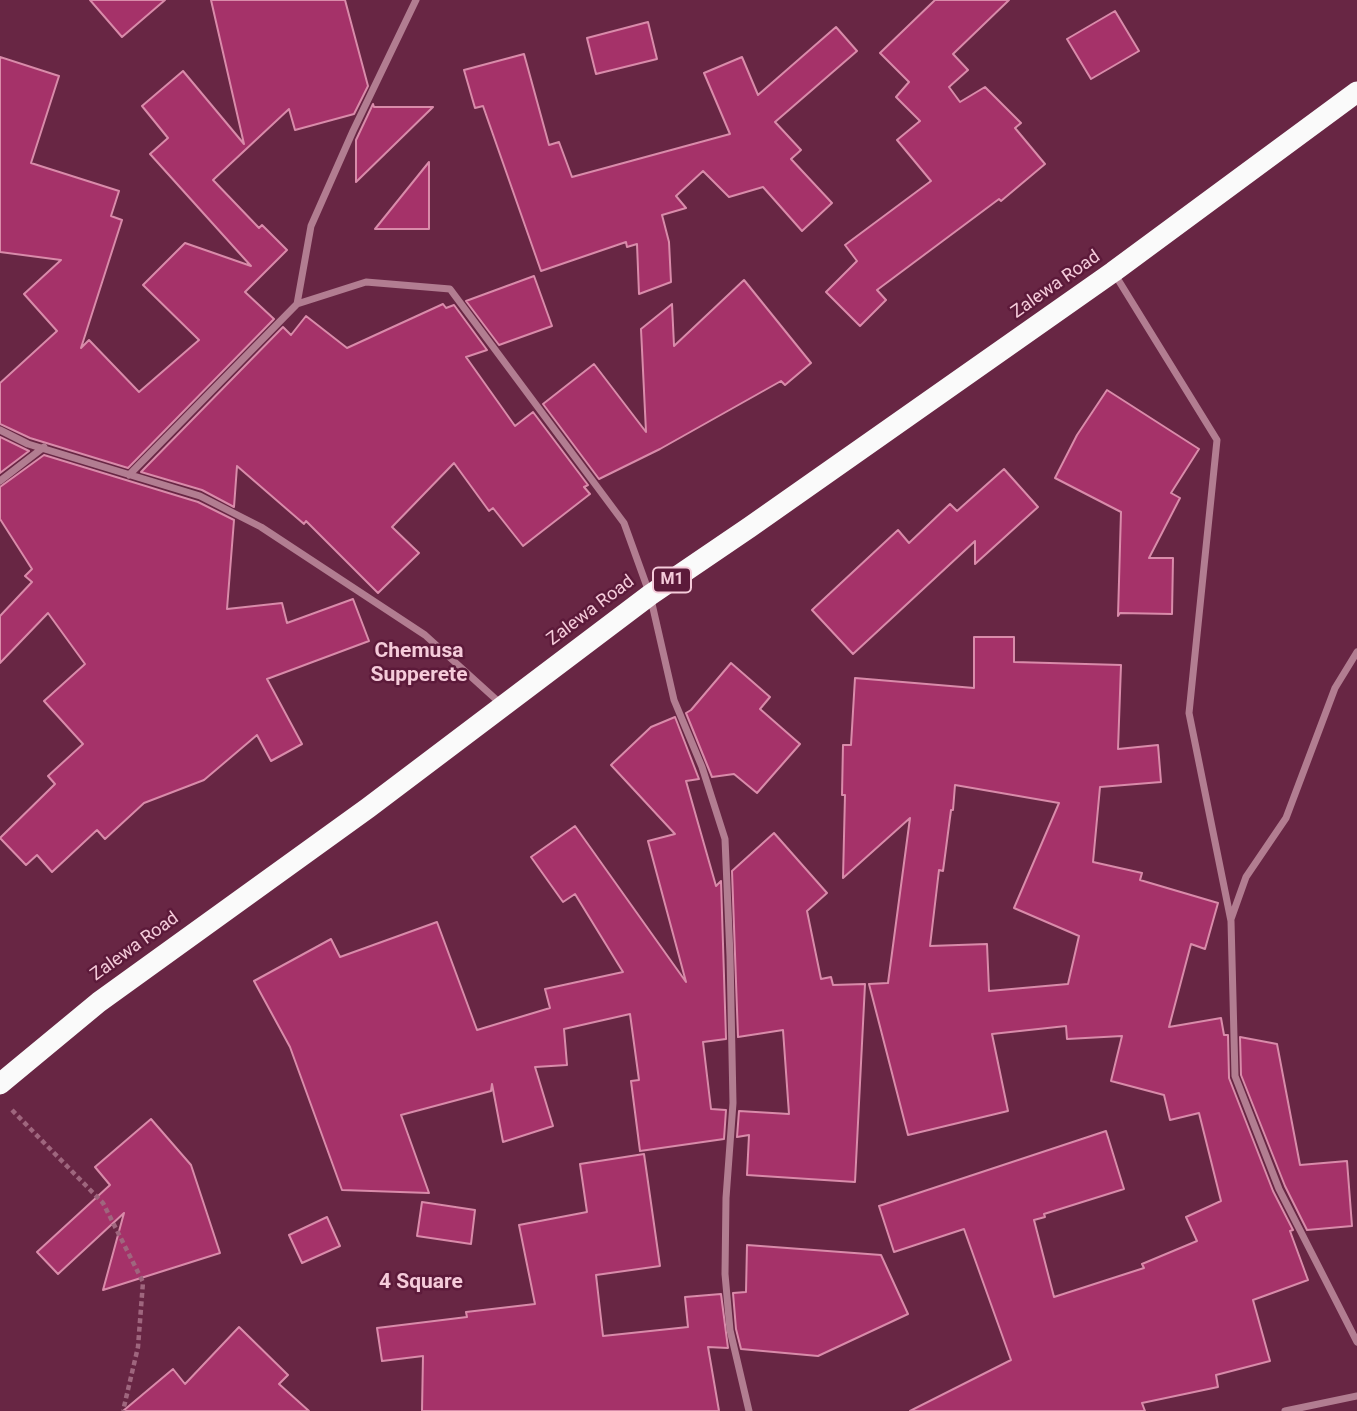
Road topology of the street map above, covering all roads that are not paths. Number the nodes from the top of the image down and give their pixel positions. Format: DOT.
graph roads {
  1 [pos="416,0"];
  2 [pos="1357,92"];
  3 [pos="1113,272"];
  4 [pos="297,304"];
  5 [pos="0,430"];
  6 [pos="44,447"];
  7 [pos="129,475"];
  8 [pos="0,481"];
  9 [pos="650,594"];
  10 [pos="1357,652"];
  11 [pos="503,706"];
  12 [pos="1231,921"];
  13 [pos="0,1084"];
  14 [pos="1357,1342"];
  15 [pos="1357,1396"];
  16 [pos="749,1411"];
  17 [pos="1285,1411"];
  1 -- 4 [label="street"];
  2 -- 3 [label="highway, Zalewa Road / M1"];
  3 -- 9 [label="highway, Zalewa Road / M1"];
  3 -- 12 [label="street"];
  4 -- 7 [label="street"];
  4 -- 9 [label="street"];
  5 -- 6 [label="street"];
  6 -- 7 [label="street"];
  6 -- 8 [label="street"];
  7 -- 11 [label="street"];
  9 -- 11 [label="highway, Zalewa Road / M1"];
  9 -- 16 [label="street"];
  10 -- 12 [label="street"];
  11 -- 13 [label="highway, Zalewa Road / M1"];
  12 -- 14 [label="street"];
  15 -- 17 [label="street"];
}
